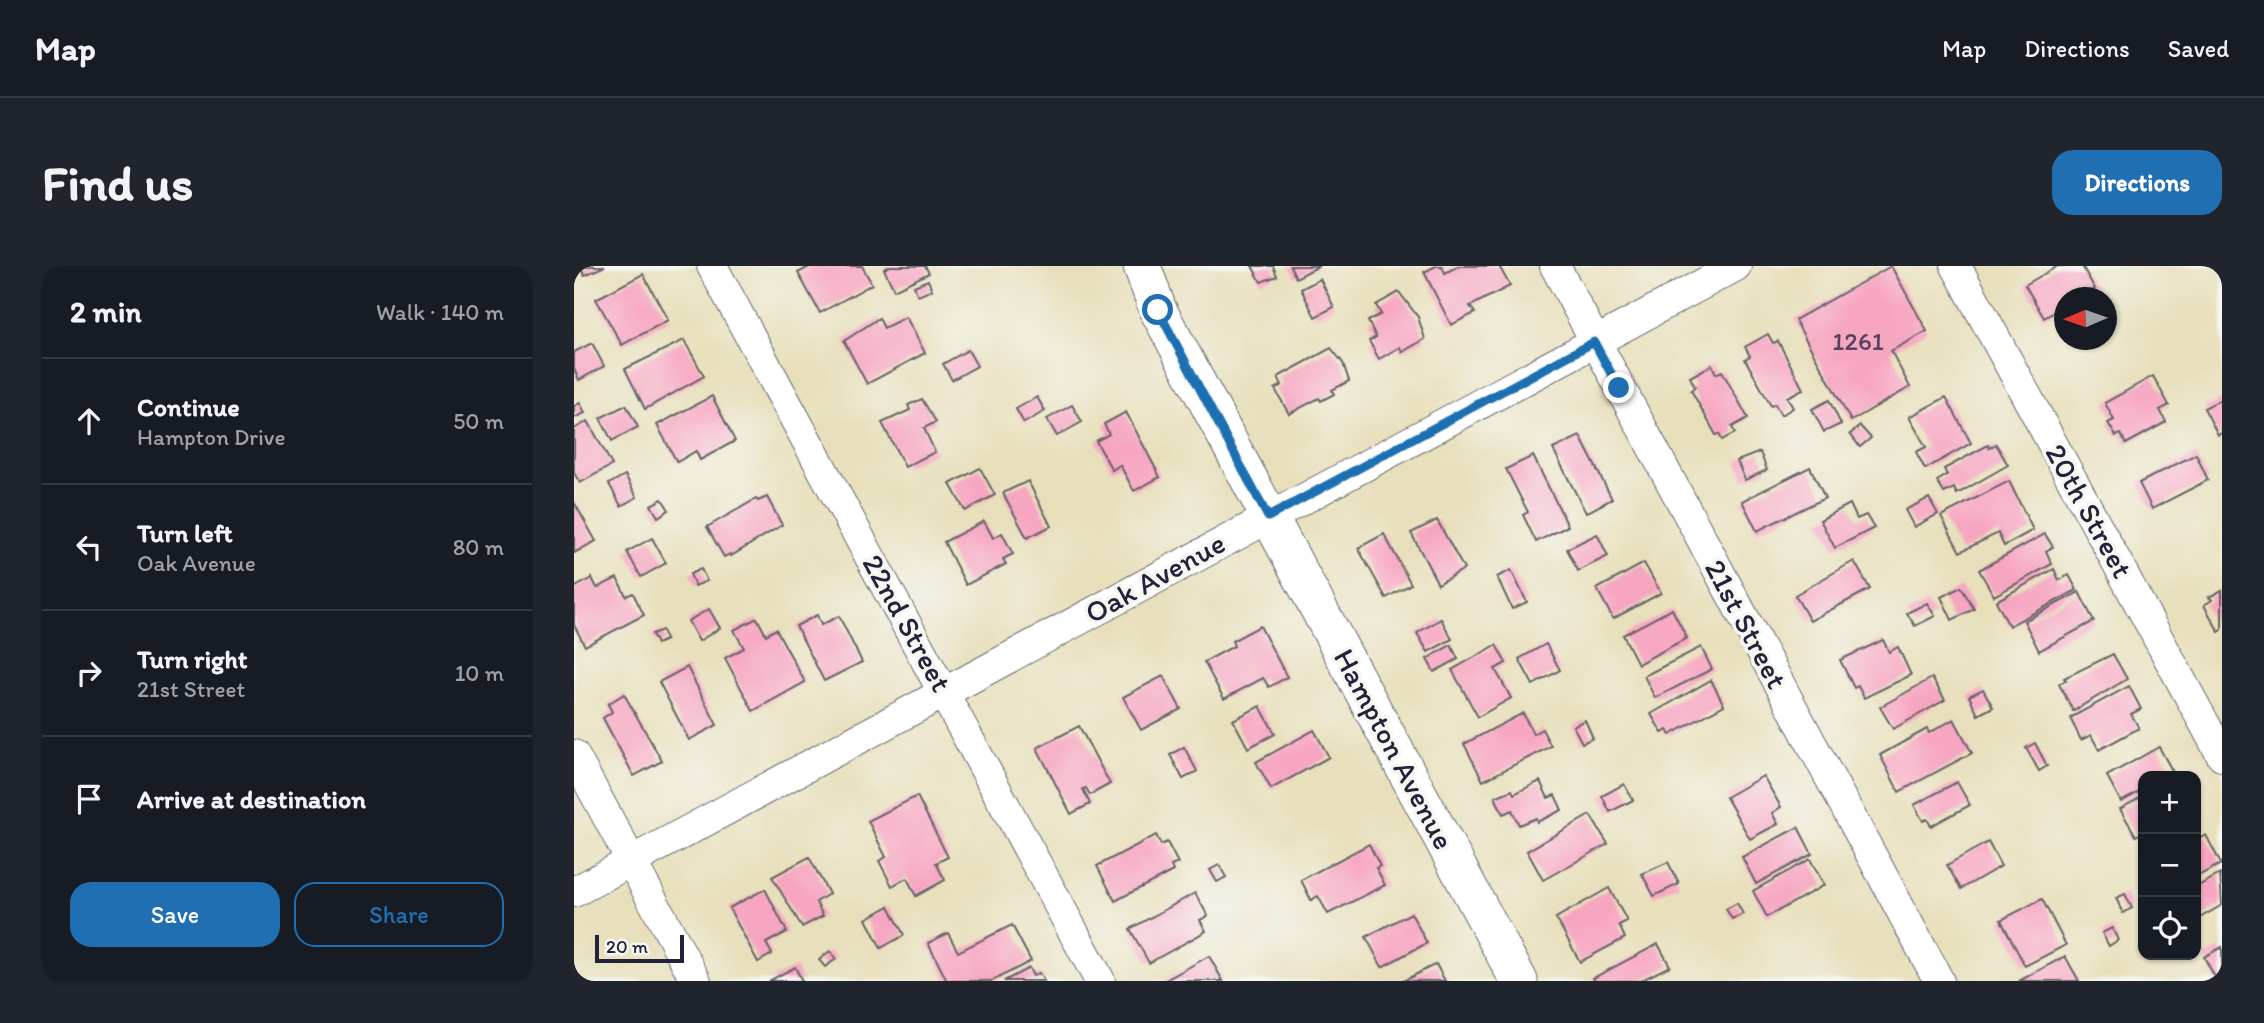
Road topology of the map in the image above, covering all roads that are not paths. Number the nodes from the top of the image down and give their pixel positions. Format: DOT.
graph roads {
  1 [pos="712,266"];
  2 [pos="1142,266"];
  3 [pos="1555,266"];
  4 [pos="1736,266"];
  5 [pos="1956,266"];
  6 [pos="1594,342"];
  7 [pos="1268,517"];
  8 [pos="945,693"];
  9 [pos="574,755"];
  10 [pos="2222,756"];
  11 [pos="631,861"];
  12 [pos="574,892"];
  13 [pos="696,981"];
  14 [pos="1100,981"];
  15 [pos="1519,981"];
  16 [pos="1939,981"];
  1 -- 8 [label="street, 22nd Street"];
  2 -- 7 [label="street, Hampton Avenue"];
  3 -- 6 [label="street, 21st Street"];
  4 -- 6 [label="street, Oak Avenue"];
  5 -- 10 [label="street, 20th Street"];
  6 -- 7 [label="street, Oak Avenue"];
  6 -- 16 [label="street, 21st Street"];
  7 -- 8 [label="street, Oak Avenue"];
  7 -- 15 [label="street, Hampton Avenue"];
  8 -- 11 [label="street, Oak Avenue"];
  8 -- 14 [label="street, 22nd Street"];
  9 -- 11 [label="street"];
  11 -- 12 [label="street, Oak Avenue"];
  11 -- 13 [label="street"];
}
